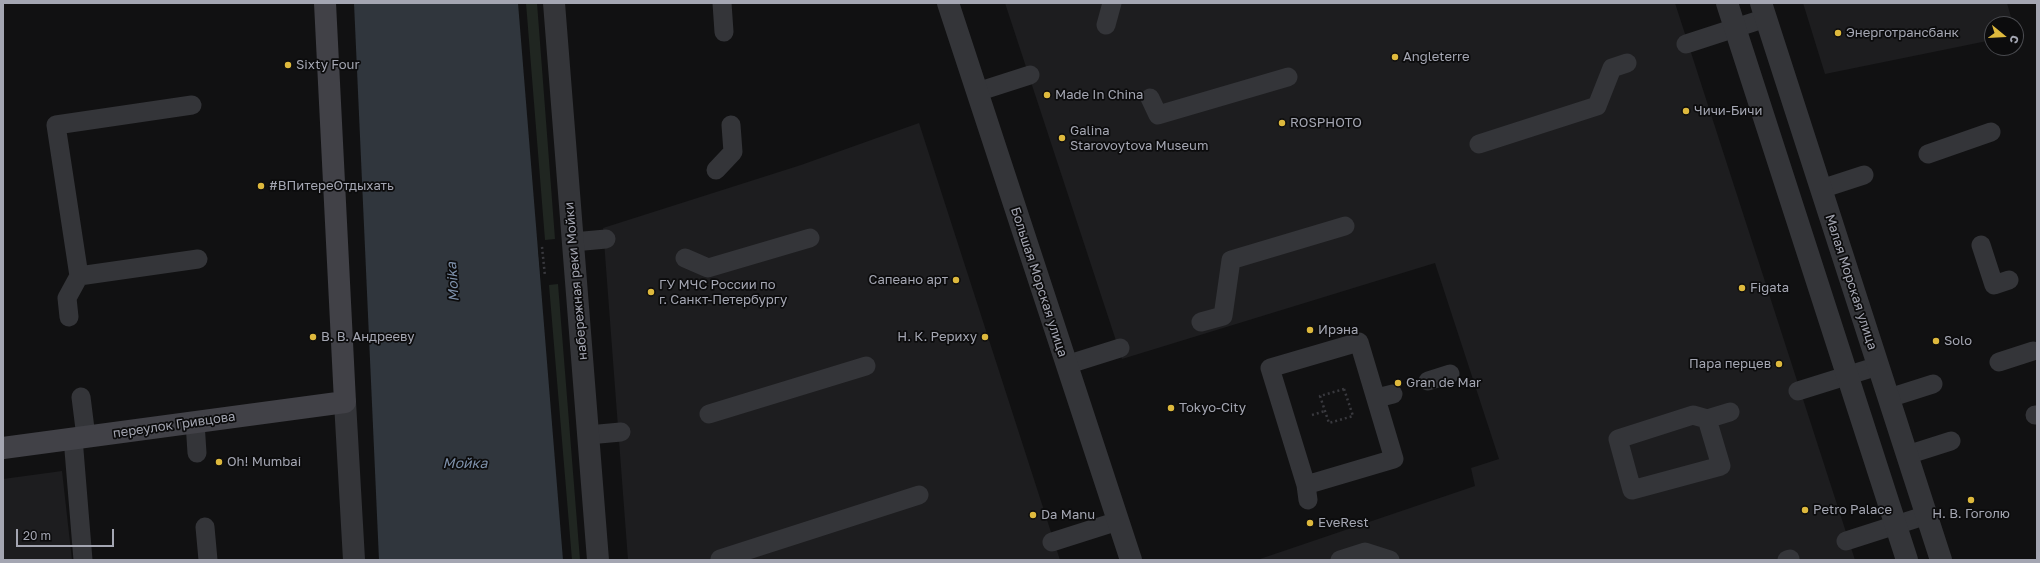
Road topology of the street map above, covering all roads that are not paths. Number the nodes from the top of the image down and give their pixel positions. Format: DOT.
graph roads {
  1 [pos="325,3"];
  2 [pos="554,3"];
  3 [pos="722,3"];
  4 [pos="948,3"];
  5 [pos="1112,3"];
  6 [pos="1727,3"];
  7 [pos="1764,10"];
  8 [pos="1106,24"];
  9 [pos="1735,28"];
  10 [pos="724,32"];
  11 [pos="1686,44"];
  12 [pos="1627,63"];
  13 [pos="1030,75"];
  14 [pos="1288,77"];
  15 [pos="976,92"];
  16 [pos="1150,98"];
  17 [pos="192,105"];
  18 [pos="731,125"];
  19 [pos="1991,132"];
  20 [pos="1480,144"];
  21 [pos="1928,154"];
  22 [pos="716,170"];
  23 [pos="1864,175"];
  24 [pos="1821,189"];
  25 [pos="1345,226"];
  26 [pos="810,238"];
  27 [pos="606,239"];
  28 [pos="573,242"];
  29 [pos="1981,245"];
  30 [pos="686,258"];
  31 [pos="198,259"];
  32 [pos="79,276"];
  33 [pos="2009,280"];
  34 [pos="69,317"];
  35 [pos="1201,322"];
  36 [pos="1120,348"];
  37 [pos="2033,351"];
  38 [pos="1999,362"];
  39 [pos="1066,365"];
  40 [pos="866,366"];
  41 [pos="1878,366"];
  42 [pos="1450,374"];
  43 [pos="1848,377"];
  44 [pos="1428,381"];
  45 [pos="1932,384"];
  46 [pos="1798,391"];
  47 [pos="1385,396"];
  48 [pos="81,397"];
  49 [pos="1889,398"];
  50 [pos="345,402"];
  51 [pos="1730,412"];
  52 [pos="709,414"];
  53 [pos="1707,419"];
  54 [pos="195,422"];
  55 [pos="621,432"];
  56 [pos="588,435"];
  57 [pos="80,438"];
  58 [pos="1952,442"];
  59 [pos="3,448"];
  60 [pos="197,453"];
  61 [pos="1907,455"];
  62 [pos="919,495"];
  63 [pos="1926,515"];
  64 [pos="1118,521"];
  65 [pos="1896,525"];
  66 [pos="205,527"];
  67 [pos="1846,541"];
  68 [pos="1052,542"];
  69 [pos="720,559"];
  70 [pos="83,560"];
  71 [pos="208,560"];
  72 [pos="354,560"];
  73 [pos="598,560"];
  74 [pos="1131,560"];
  75 [pos="1340,560"];
  76 [pos="1390,560"];
  77 [pos="1907,560"];
  78 [pos="1941,560"];
  1 -- 50 [label="main road"];
  2 -- 28 [label="street, набережная реки Мойки"];
  3 -- 10 [label="lane"];
  4 -- 15 [label="street, Большая Морская улица"];
  5 -- 8 [label="lane"];
  6 -- 9 [label="street"];
  7 -- 9 [label="lane"];
  7 -- 24 [label="street, Малая Морская улица"];
  9 -- 11 [label="lane"];
  9 -- 43 [label="street"];
  12 -- 20 [label="lane"];
  13 -- 15 [label="lane"];
  14 -- 16 [label="lane"];
  15 -- 39 [label="street, Большая Морская улица"];
  17 -- 32 [label="lane"];
  18 -- 22 [label="lane"];
  19 -- 21 [label="lane"];
  23 -- 24 [label="lane"];
  24 -- 41 [label="street, Малая Морская улица"];
  25 -- 35 [label="lane"];
  26 -- 30 [label="lane"];
  27 -- 28 [label="lane"];
  28 -- 56 [label="street, набережная реки Мойки"];
  29 -- 33 [label="lane"];
  31 -- 32 [label="lane"];
  32 -- 34 [label="lane"];
  36 -- 39 [label="lane"];
  37 -- 38 [label="lane"];
  39 -- 64 [label="street, Большая Морская улица"];
  40 -- 52 [label="lane"];
  41 -- 43 [label="lane"];
  41 -- 49 [label="street, Малая Морская улица"];
  42 -- 44 [label="lane"];
  43 -- 46 [label="lane"];
  43 -- 65 [label="street"];
  45 -- 49 [label="lane"];
  47 -- 47 [label="lane"];
  48 -- 57 [label="lane"];
  49 -- 61 [label="street, Малая Морская улица"];
  50 -- 54 [label="main road, переулок Гривцова"];
  50 -- 72 [label="street"];
  51 -- 53 [label="lane"];
  53 -- 53 [label="lane"];
  54 -- 57 [label="main road, переулок Гривцова"];
  54 -- 60 [label="lane"];
  55 -- 56 [label="lane"];
  56 -- 73 [label="street, набережная реки Мойки"];
  57 -- 59 [label="main road, переулок Гривцова"];
  57 -- 70 [label="lane"];
  58 -- 61 [label="lane"];
  61 -- 63 [label="street, Малая Морская улица"];
  62 -- 69 [label="lane"];
  63 -- 65 [label="lane"];
  63 -- 78 [label="street, Малая Морская улица"];
  64 -- 68 [label="lane"];
  64 -- 74 [label="street, Большая Морская улица"];
  65 -- 67 [label="lane"];
  65 -- 77 [label="street"];
  66 -- 71 [label="lane"];
  75 -- 76 [label="lane"];
}
